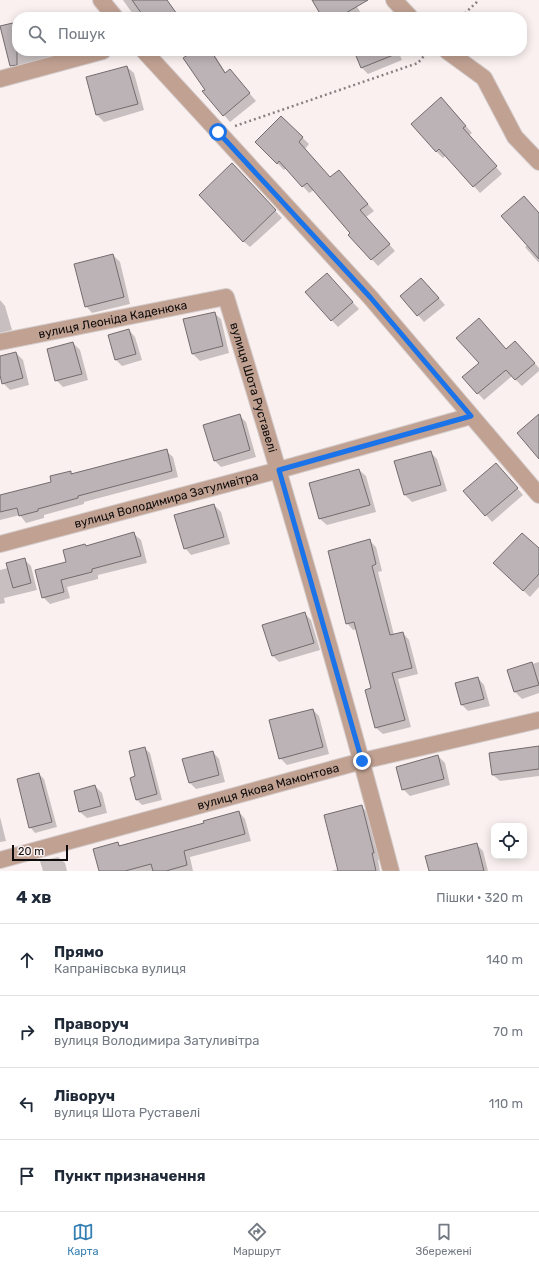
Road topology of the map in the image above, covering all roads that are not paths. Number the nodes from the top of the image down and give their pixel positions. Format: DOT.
graph roads {
  1 [pos="101,0"];
  2 [pos="394,0"];
  3 [pos="111,12"];
  4 [pos="405,12"];
  5 [pos="85,56"];
  6 [pos="149,56"];
  7 [pos="454,56"];
  8 [pos="0,79"];
  9 [pos="539,162"];
  10 [pos="226,297"];
  11 [pos="0,342"];
  12 [pos="471,416"];
  13 [pos="279,470"];
  14 [pos="539,495"];
  15 [pos="0,544"];
  16 [pos="539,720"];
  17 [pos="362,761"];
  18 [pos="0,860"];
  19 [pos="391,871"];
  1 -- 3 [label="street"];
  2 -- 4 [label="street"];
  5 -- 8 [label="street"];
  6 -- 12 [label="street"];
  7 -- 9 [label="street"];
  10 -- 11 [label="street, вулиця Леоніда Каденюка"];
  10 -- 13 [label="street, вулиця Шота Руставелі"];
  12 -- 13 [label="street, вулиця Володимира Затуливітра"];
  12 -- 14 [label="street"];
  13 -- 15 [label="street, вулиця Володимира Затуливітра"];
  13 -- 17 [label="street, вулиця Шота Руставелі"];
  16 -- 17 [label="street, вулиця Якова Мамонтова"];
  17 -- 18 [label="street, вулиця Якова Мамонтова"];
  17 -- 19 [label="street, вулиця Шота Руставелі"];
}
